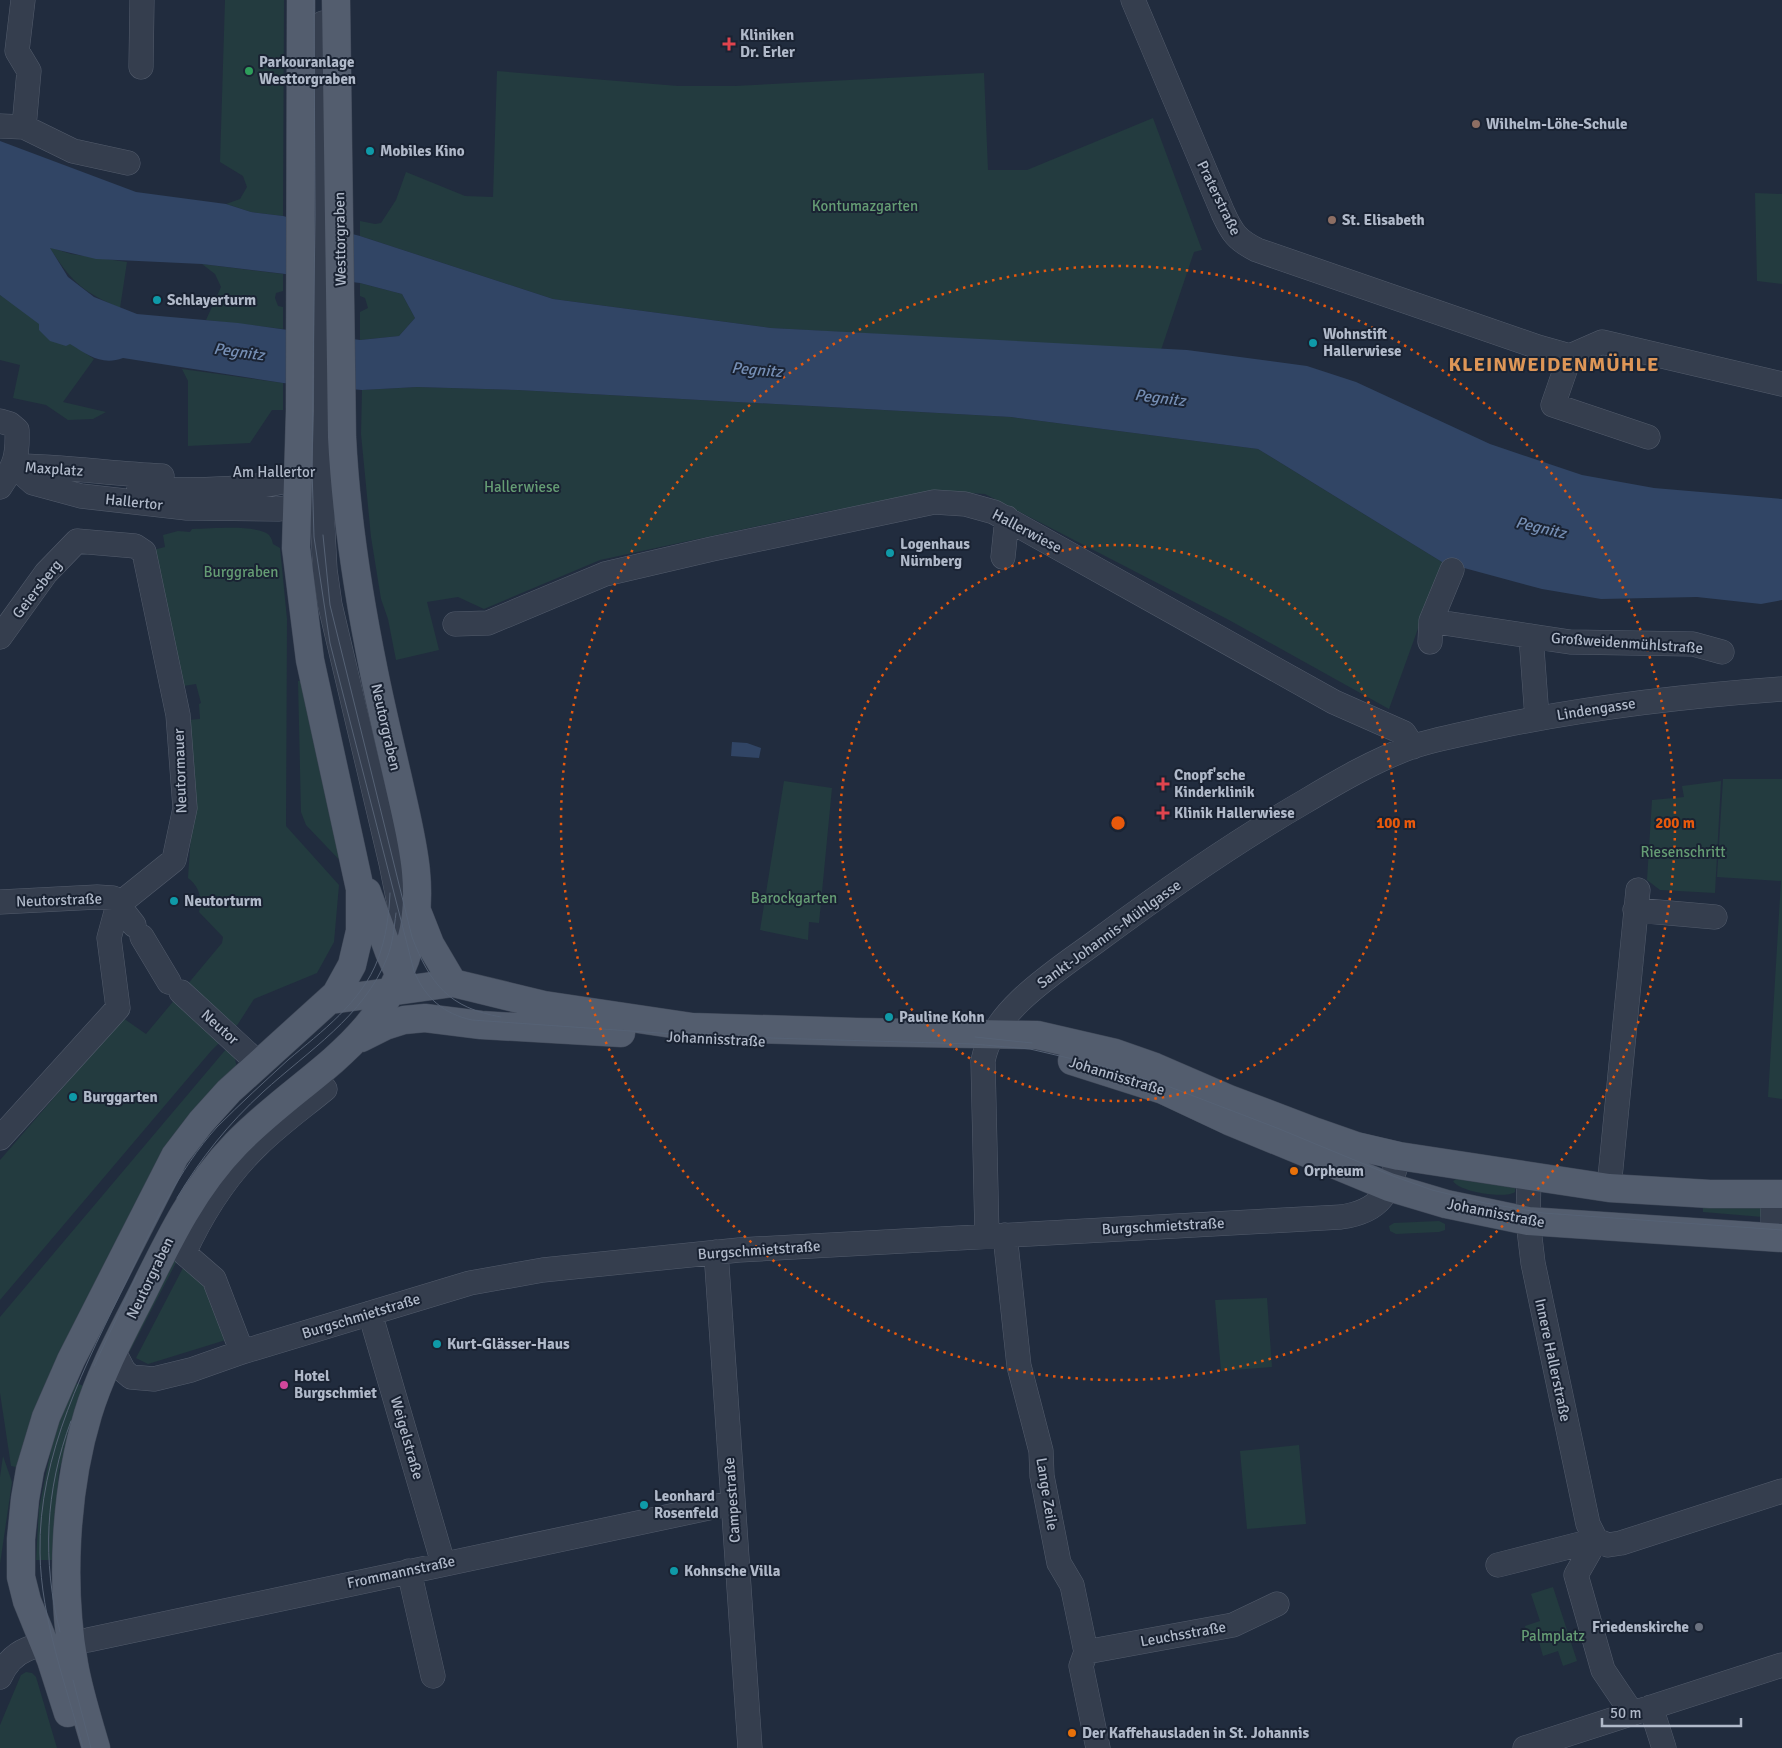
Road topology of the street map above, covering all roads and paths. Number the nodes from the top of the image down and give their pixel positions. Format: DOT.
graph roads {
  1 [pos="23,0"];
  2 [pos="142,0"];
  3 [pos="301,0"];
  4 [pos="322,0"];
  5 [pos="336,0"];
  6 [pos="1133,0"];
  7 [pos="141,67"];
  8 [pos="0,126"];
  9 [pos="24,127"];
  10 [pos="128,163"];
  11 [pos="321,216"];
  12 [pos="1570,356"];
  13 [pos="1782,384"];
  14 [pos="321,412"];
  15 [pos="5,423"];
  16 [pos="1648,437"];
  17 [pos="7,464"];
  18 [pos="317,474"];
  19 [pos="187,475"];
  20 [pos="88,484"];
  21 [pos="0,487"];
  22 [pos="165,489"];
  23 [pos="296,507"];
  24 [pos="1007,518"];
  25 [pos="135,546"];
  26 [pos="1003,557"];
  27 [pos="1452,570"];
  28 [pos="456,624"];
  29 [pos="1532,636"];
  30 [pos="0,637"];
  31 [pos="1722,652"];
  32 [pos="1782,689"];
  33 [pos="1537,718"];
  34 [pos="1413,747"];
  35 [pos="354,864"];
  36 [pos="0,902"];
  37 [pos="118,905"];
  38 [pos="417,910"];
  39 [pos="1715,917"];
  40 [pos="401,975"];
  41 [pos="452,983"];
  42 [pos="175,987"];
  43 [pos="330,1000"];
  44 [pos="438,1019"];
  45 [pos="990,1041"];
  46 [pos="354,1043"];
  47 [pos="258,1062"];
  48 [pos="325,1089"];
  49 [pos="0,1138"];
  50 [pos="1399,1156"];
  51 [pos="1529,1177"];
  52 [pos="1389,1186"];
  53 [pos="1609,1188"];
  54 [pos="1777,1194"];
  55 [pos="1528,1221"];
  56 [pos="996,1235"];
  57 [pos="1778,1238"];
  58 [pos="716,1252"];
  59 [pos="370,1313"];
  60 [pos="114,1352"];
  61 [pos="242,1352"];
  62 [pos="1782,1491"];
  63 [pos="732,1503"];
  64 [pos="1596,1540"];
  65 [pos="443,1563"];
  66 [pos="1498,1565"];
  67 [pos="409,1571"];
  68 [pos="1277,1604"];
  69 [pos="71,1643"];
  70 [pos="44,1644"];
  71 [pos="1086,1652"];
  72 [pos="1782,1664"];
  73 [pos="433,1676"];
  74 [pos="0,1677"];
  75 [pos="1641,1710"];
  76 [pos="78,1748"];
  77 [pos="96,1748"];
  78 [pos="750,1748"];
  79 [pos="1098,1748"];
  80 [pos="1525,1748"];
  81 [pos="1664,1748"];
  1 -- 9 [label="street"];
  2 -- 7 [label="street"];
  3 -- 11 [label="main road, Westtorgraben"];
  4 -- 11 [label="street"];
  5 -- 11 [label="main road, Westtorgraben"];
  6 -- 12 [label="street, Praterstraße"];
  8 -- 9 [label="street"];
  9 -- 10 [label="street"];
  11 -- 14 [label="main road, Westtorgraben"];
  11 -- 14 [label="main road, Westtorgraben"];
  12 -- 13 [label="street"];
  12 -- 16 [label="street"];
  14 -- 18 [label="main road, Westtorgraben"];
  14 -- 18 [label="main road, Westtorgraben"];
  15 -- 17 [label="street, Maxplatz"];
  17 -- 20 [label="street, Maxplatz"];
  17 -- 21 [label="street"];
  18 -- 19 [label="street, Am Hallertor"];
  18 -- 22 [label="street, Am Hallertor"];
  18 -- 23 [label="main road"];
  18 -- 38 [label="main road, Neutorgraben"];
  18 -- 40 [label="street"];
  19 -- 20 [label="street, Hallertor"];
  20 -- 22 [label="street, Hallertor"];
  20 -- 23 [label="street, Hallertor"];
  23 -- 35 [label="main road"];
  24 -- 26 [label="street"];
  24 -- 28 [label="street, Hallerwiese"];
  24 -- 34 [label="street, Hallerwiese"];
  25 -- 30 [label="street, Geiersberg"];
  25 -- 37 [label="street, Neutormauer"];
  27 -- 29 [label="street, Großweidenmühlstraße"];
  29 -- 31 [label="street, Großweidenmühlstraße"];
  29 -- 33 [label="street, Großweidenmühlstraße"];
  32 -- 33 [label="street, Lindengasse"];
  33 -- 34 [label="street, Lindengasse"];
  34 -- 45 [label="street, Sankt-Johannis-Mühlgasse"];
  35 -- 40 [label="main road"];
  35 -- 43 [label="main road"];
  36 -- 37 [label="street, Neutorstraße"];
  37 -- 42 [label="street, Neutorstraße"];
  37 -- 49 [label="street"];
  38 -- 40 [label="main road, Neutorgraben"];
  38 -- 41 [label="main road"];
  39 -- 53 [label="street"];
  40 -- 41 [label="main road, Johannisstraße"];
  40 -- 43 [label="main road"];
  40 -- 44 [label="main road"];
  40 -- 46 [label="main road, Neutorgraben"];
  41 -- 45 [label="main road, Johannisstraße"];
  42 -- 47 [label="street, Neutor"];
  43 -- 47 [label="main road"];
  44 -- 45 [label="main road, Johannisstraße"];
  44 -- 46 [label="main road, Johannisstraße"];
  45 -- 50 [label="main road, Johannisstraße"];
  45 -- 52 [label="main road, Johannisstraße"];
  45 -- 56 [label="street"];
  46 -- 60 [label="main road, Neutorgraben"];
  47 -- 70 [label="main road"];
  48 -- 61 [label="street, Neutorgraben"];
  50 -- 51 [label="main road, Johannisstraße"];
  50 -- 52 [label="street, Burgschmietstraße"];
  51 -- 53 [label="main road, Johannisstraße"];
  51 -- 55 [label="street, Innere Hallerstraße"];
  52 -- 55 [label="main road, Johannisstraße"];
  52 -- 56 [label="street, Burgschmietstraße"];
  53 -- 54 [label="main road, Johannisstraße"];
  54 -- 57 [label="street, Johannisstraße"];
  55 -- 57 [label="main road, Johannisstraße"];
  55 -- 64 [label="street, Innere Hallerstraße"];
  56 -- 58 [label="street, Burgschmietstraße"];
  56 -- 71 [label="street, Lange Zeile"];
  58 -- 59 [label="street, Burgschmietstraße"];
  58 -- 63 [label="street, Campestraße"];
  59 -- 61 [label="street, Burgschmietstraße"];
  59 -- 65 [label="street, Weigelstraße"];
  60 -- 61 [label="street, Burgschmietstraße"];
  60 -- 69 [label="main road, Neutorgraben"];
  62 -- 64 [label="street"];
  63 -- 65 [label="street, Frommannstraße"];
  63 -- 78 [label="street, Campestraße"];
  64 -- 66 [label="street"];
  64 -- 75 [label="street"];
  65 -- 67 [label="street, Frommannstraße"];
  67 -- 69 [label="street, Frommannstraße"];
  67 -- 73 [label="street"];
  68 -- 71 [label="street, Leuchsstraße"];
  69 -- 70 [label="street, Frommannstraße"];
  69 -- 77 [label="main road, Neutorgraben"];
  70 -- 74 [label="street, Frommannstraße"];
  70 -- 76 [label="main road"];
  71 -- 79 [label="street, Lange Zeile"];
  72 -- 75 [label="street"];
  75 -- 80 [label="street"];
  75 -- 81 [label="street"];
}
